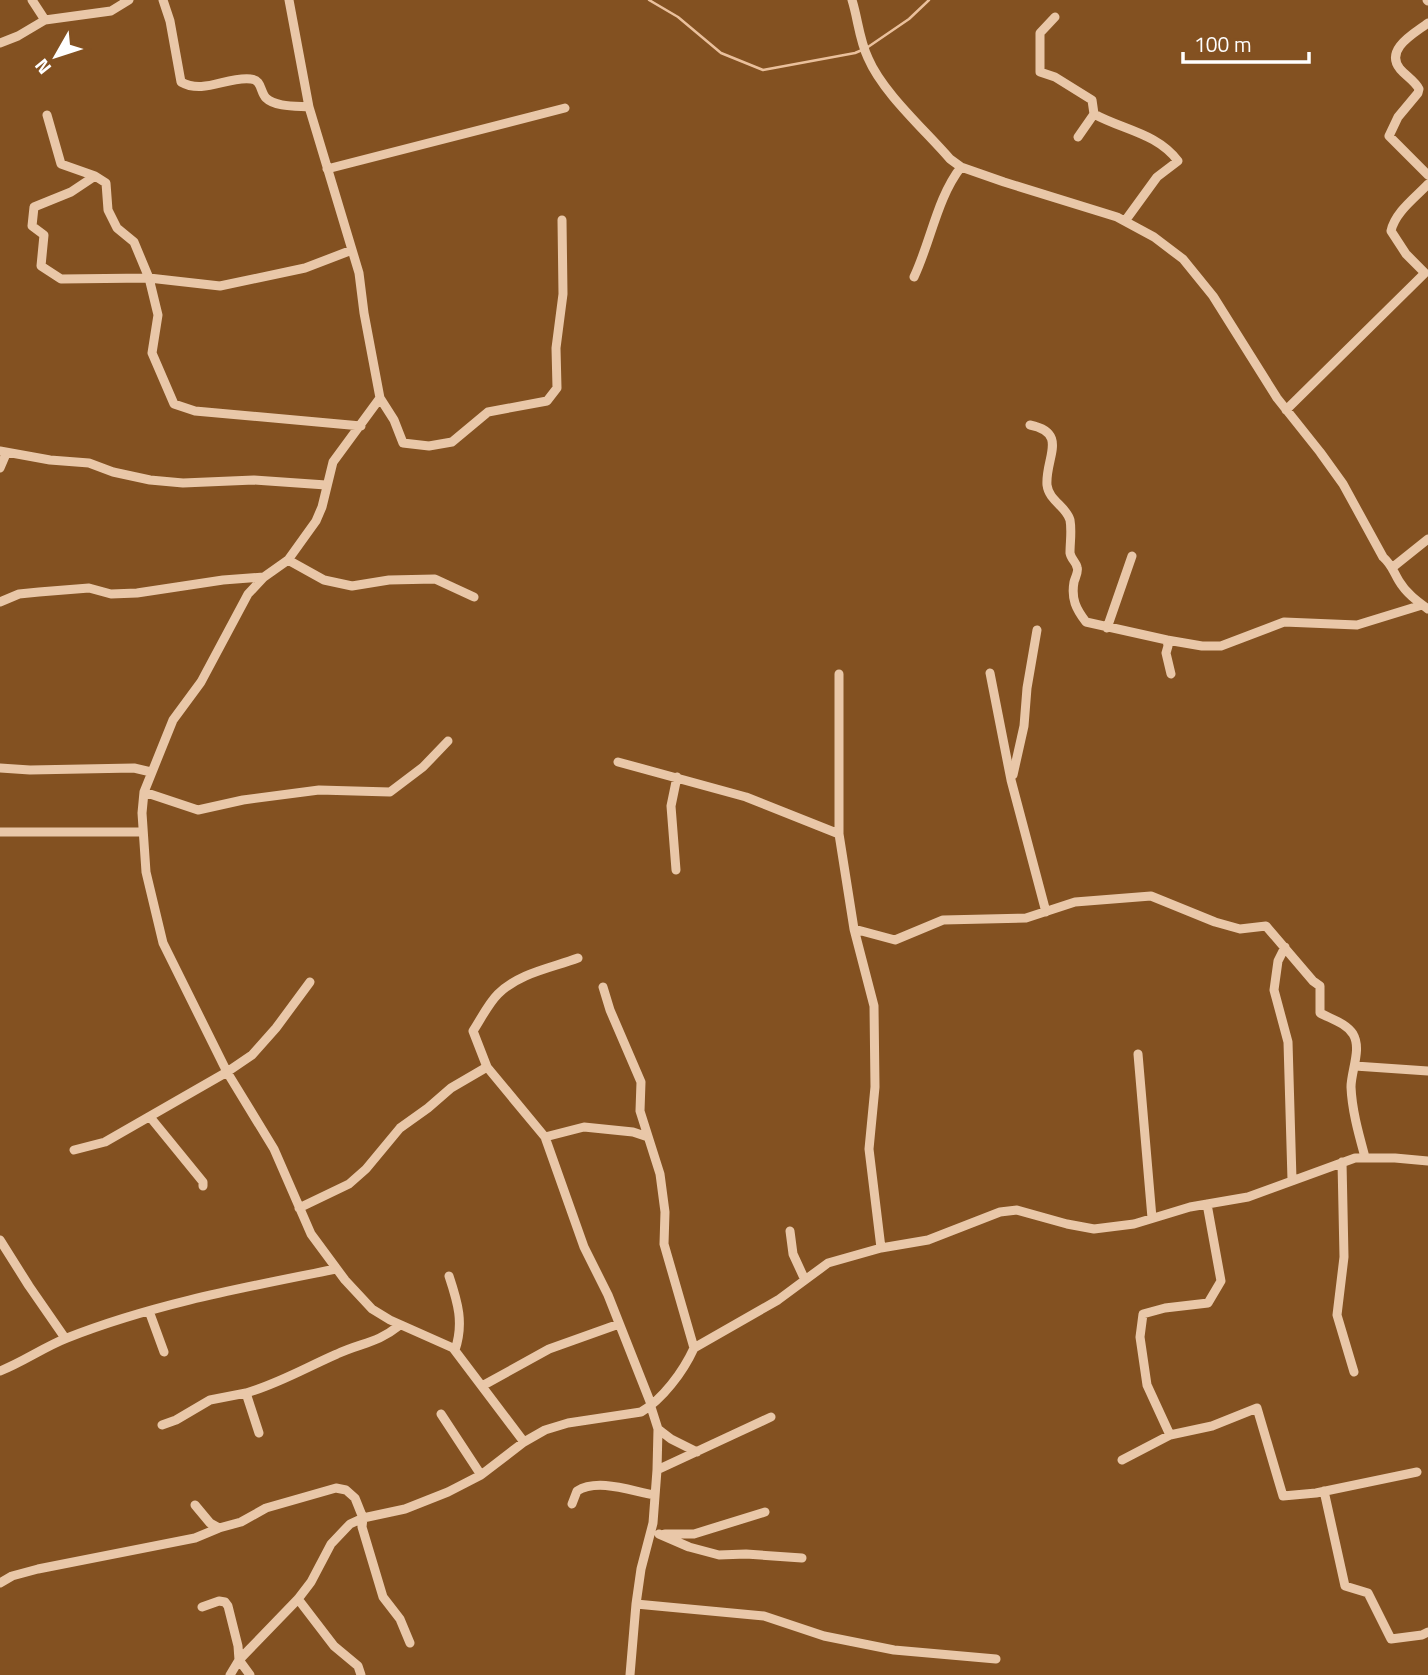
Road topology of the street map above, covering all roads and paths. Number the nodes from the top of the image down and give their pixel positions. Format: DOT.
graph roads {
  1 [pos="33,0"];
  2 [pos="129,0"];
  3 [pos="163,0"];
  4 [pos="289,0"];
  5 [pos="852,0"];
  6 [pos="1055,17"];
  7 [pos="46,20"];
  8 [pos="1428,23"];
  9 [pos="0,43"];
  10 [pos="309,107"];
  11 [pos="565,108"];
  12 [pos="1094,114"];
  13 [pos="47,116"];
  14 [pos="1078,136"];
  15 [pos="961,167"];
  16 [pos="327,169"];
  17 [pos="95,176"];
  18 [pos="1428,176"];
  19 [pos="1428,184"];
  20 [pos="562,220"];
  21 [pos="1125,221"];
  22 [pos="352,250"];
  23 [pos="914,277"];
  24 [pos="149,278"];
  25 [pos="380,398"];
  26 [pos="1286,410"];
  27 [pos="1030,425"];
  28 [pos="361,426"];
  29 [pos="3,453"];
  30 [pos="0,468"];
  31 [pos="326,485"];
  32 [pos="1428,539"];
  33 [pos="1132,556"];
  34 [pos="288,559"];
  35 [pos="1393,566"];
  36 [pos="264,577"];
  37 [pos="474,597"];
  38 [pos="0,601"];
  39 [pos="1425,607"];
  40 [pos="1107,628"];
  41 [pos="1037,630"];
  42 [pos="1167,640"];
  43 [pos="989,673"];
  44 [pos="839,674"];
  45 [pos="1171,674"];
  46 [pos="448,741"];
  47 [pos="618,762"];
  48 [pos="0,768"];
  49 [pos="150,772"];
  50 [pos="677,777"];
  51 [pos="1012,780"];
  52 [pos="144,792"];
  53 [pos="0,832"];
  54 [pos="143,832"];
  55 [pos="839,834"];
  56 [pos="676,870"];
  57 [pos="1046,912"];
  58 [pos="854,929"];
  59 [pos="1285,947"];
  60 [pos="578,958"];
  61 [pos="310,982"];
  62 [pos="603,987"];
  63 [pos="1138,1054"];
  64 [pos="1354,1066"];
  65 [pos="487,1067"];
  66 [pos="1428,1071"];
  67 [pos="228,1072"];
  68 [pos="150,1117"];
  69 [pos="545,1137"];
  70 [pos="648,1137"];
  71 [pos="74,1150"];
  72 [pos="1365,1157"];
  73 [pos="1428,1161"];
  74 [pos="1342,1162"];
  75 [pos="1292,1180"];
  76 [pos="203,1186"];
  77 [pos="1207,1204"];
  78 [pos="299,1208"];
  79 [pos="1152,1218"];
  80 [pos="790,1231"];
  81 [pos="0,1240"];
  82 [pos="881,1248"];
  83 [pos="336,1269"];
  84 [pos="449,1276"];
  85 [pos="805,1280"];
  86 [pos="149,1311"];
  87 [pos="619,1324"];
  88 [pos="400,1325"];
  89 [pos="65,1338"];
  90 [pos="694,1348"];
  91 [pos="455,1350"];
  92 [pos="164,1352"];
  93 [pos="0,1371"];
  94 [pos="1354,1372"];
  95 [pos="482,1386"];
  96 [pos="246,1393"];
  97 [pos="651,1406"];
  98 [pos="440,1414"];
  99 [pos="771,1417"];
  100 [pos="162,1425"];
  101 [pos="657,1429"];
  102 [pos="259,1433"];
  103 [pos="1170,1435"];
  104 [pos="524,1442"];
  105 [pos="697,1452"];
  106 [pos="1122,1460"];
  107 [pos="657,1470"];
  108 [pos="1418,1472"];
  109 [pos="481,1475"];
  110 [pos="1324,1491"];
  111 [pos="654,1496"];
  112 [pos="572,1504"];
  113 [pos="195,1505"];
  114 [pos="765,1512"];
  115 [pos="363,1518"];
  116 [pos="653,1523"];
  117 [pos="219,1528"];
  118 [pos="659,1534"];
  119 [pos="802,1558"];
  120 [pos="0,1583"];
  121 [pos="298,1599"];
  122 [pos="636,1604"];
  123 [pos="202,1606"];
  124 [pos="1428,1632"];
  125 [pos="411,1643"];
  126 [pos="996,1659"];
  127 [pos="239,1660"];
  128 [pos="230,1675"];
  129 [pos="250,1675"];
  130 [pos="361,1675"];
  131 [pos="630,1675"];
  1 -- 7 [label="street"];
  2 -- 7 [label="street"];
  3 -- 10 [label="street"];
  4 -- 10 [label="street"];
  5 -- 15 [label="street"];
  6 -- 12 [label="street"];
  7 -- 9 [label="street"];
  8 -- 18 [label="street"];
  10 -- 16 [label="street"];
  11 -- 16 [label="street"];
  12 -- 14 [label="street"];
  12 -- 21 [label="street"];
  13 -- 17 [label="street"];
  15 -- 21 [label="street"];
  15 -- 23 [label="street"];
  16 -- 22 [label="street"];
  17 -- 24 [label="street"];
  17 -- 24 [label="street"];
  19 -- 26 [label="street"];
  20 -- 25 [label="street"];
  21 -- 26 [label="street"];
  22 -- 24 [label="street"];
  22 -- 25 [label="street"];
  24 -- 28 [label="street"];
  25 -- 28 [label="street"];
  26 -- 35 [label="street"];
  27 -- 40 [label="street"];
  28 -- 31 [label="street"];
  29 -- 30 [label="street"];
  29 -- 31 [label="street"];
  31 -- 34 [label="street"];
  32 -- 35 [label="street"];
  33 -- 40 [label="street"];
  34 -- 36 [label="street"];
  34 -- 37 [label="street"];
  35 -- 39 [label="street"];
  36 -- 38 [label="street"];
  36 -- 49 [label="street"];
  39 -- 42 [label="street"];
  40 -- 42 [label="street"];
  41 -- 51 [label="street"];
  42 -- 45 [label="street"];
  43 -- 51 [label="street"];
  44 -- 55 [label="street"];
  46 -- 52 [label="street"];
  47 -- 50 [label="street"];
  48 -- 49 [label="street"];
  49 -- 52 [label="street"];
  50 -- 55 [label="street"];
  50 -- 56 [label="street"];
  51 -- 57 [label="street"];
  52 -- 54 [label="street"];
  53 -- 54 [label="street"];
  54 -- 67 [label="street"];
  55 -- 58 [label="street"];
  57 -- 58 [label="street"];
  57 -- 59 [label="street"];
  58 -- 82 [label="street"];
  59 -- 64 [label="street"];
  59 -- 75 [label="street"];
  60 -- 65 [label="street"];
  61 -- 67 [label="street"];
  62 -- 70 [label="street"];
  63 -- 79 [label="street"];
  64 -- 66 [label="street"];
  64 -- 72 [label="street"];
  65 -- 69 [label="street"];
  65 -- 78 [label="street"];
  67 -- 68 [label="street"];
  67 -- 78 [label="street"];
  68 -- 71 [label="street"];
  68 -- 76 [label="street"];
  69 -- 70 [label="street"];
  69 -- 87 [label="street"];
  70 -- 90 [label="street"];
  72 -- 73 [label="street"];
  72 -- 74 [label="street"];
  74 -- 75 [label="street"];
  74 -- 94 [label="street"];
  75 -- 77 [label="street"];
  77 -- 79 [label="street"];
  77 -- 103 [label="street"];
  78 -- 83 [label="street"];
  79 -- 82 [label="street"];
  80 -- 85 [label="street"];
  81 -- 89 [label="street"];
  82 -- 85 [label="street"];
  83 -- 86 [label="street"];
  83 -- 88 [label="street"];
  84 -- 91 [label="street"];
  85 -- 90 [label="street"];
  86 -- 89 [label="street"];
  86 -- 92 [label="street"];
  87 -- 95 [label="street"];
  87 -- 97 [label="street"];
  88 -- 91 [label="street"];
  88 -- 96 [label="street"];
  89 -- 93 [label="street"];
  90 -- 97 [label="street"];
  91 -- 95 [label="street"];
  95 -- 104 [label="street"];
  96 -- 100 [label="street"];
  96 -- 102 [label="street"];
  97 -- 101 [label="street"];
  97 -- 104 [label="street"];
  98 -- 109 [label="street"];
  99 -- 105 [label="street"];
  101 -- 105 [label="street"];
  101 -- 107 [label="street"];
  103 -- 106 [label="street"];
  103 -- 110 [label="street"];
  104 -- 109 [label="street"];
  105 -- 107 [label="street"];
  107 -- 111 [label="street"];
  108 -- 110 [label="street"];
  109 -- 115 [label="street"];
  110 -- 124 [label="street"];
  111 -- 112 [label="street"];
  111 -- 116 [label="street"];
  113 -- 117 [label="street"];
  114 -- 118 [label="street"];
  115 -- 117 [label="street"];
  115 -- 121 [label="street"];
  115 -- 125 [label="street"];
  116 -- 118 [label="street"];
  116 -- 122 [label="street"];
  117 -- 120 [label="street"];
  118 -- 119 [label="street"];
  121 -- 127 [label="street"];
  121 -- 130 [label="street"];
  122 -- 126 [label="street"];
  122 -- 131 [label="street"];
  123 -- 127 [label="street"];
  127 -- 128 [label="street"];
  127 -- 129 [label="street"];
}
